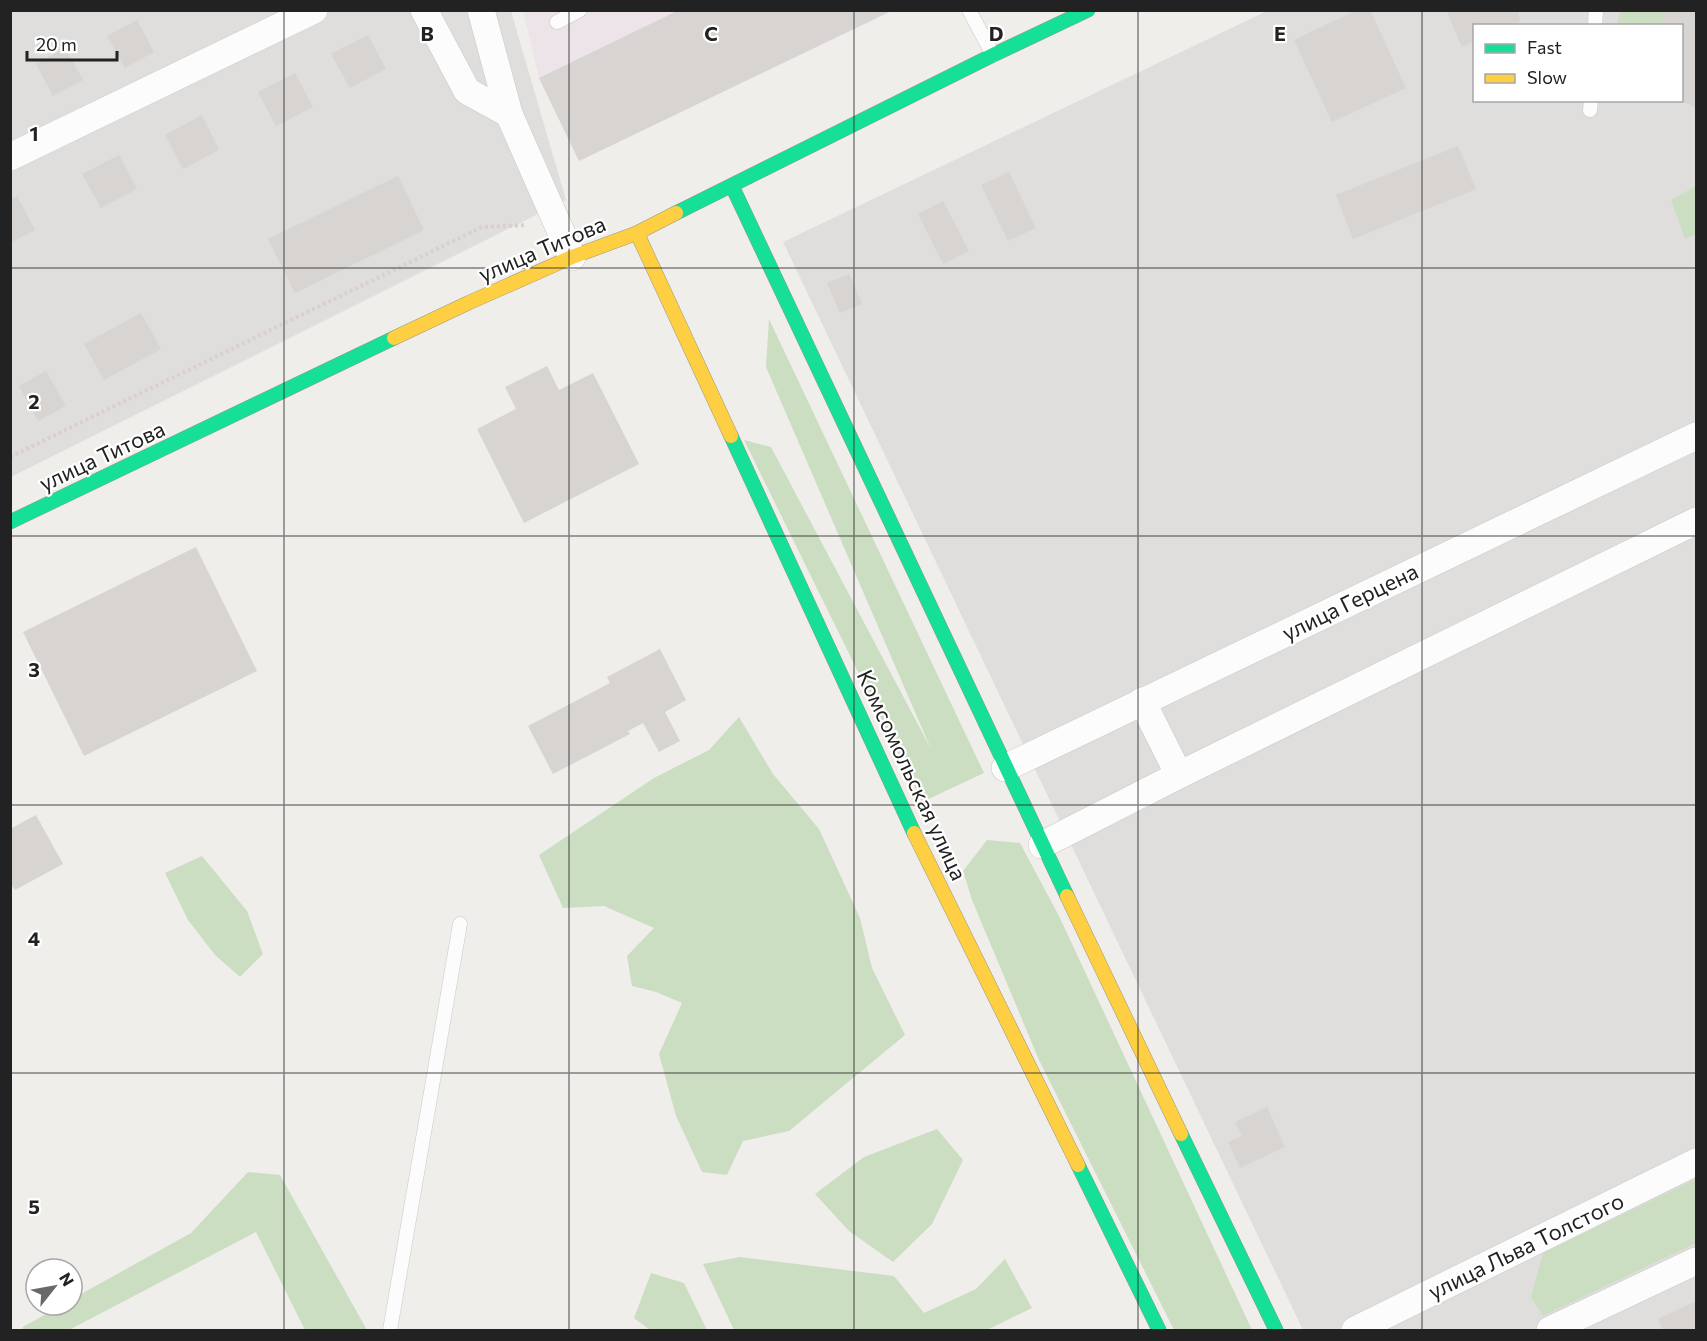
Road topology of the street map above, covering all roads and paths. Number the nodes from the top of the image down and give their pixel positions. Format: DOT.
graph roads {
  1 [pos="314,10"];
  2 [pos="424,10"];
  3 [pos="481,10"];
  4 [pos="580,10"];
  5 [pos="969,10"];
  6 [pos="1088,10"];
  7 [pos="557,22"];
  8 [pos="993,56"];
  9 [pos="509,114"];
  10 [pos="10,157"];
  11 [pos="732,186"];
  12 [pos="556,224"];
  13 [pos="637,233"];
  14 [pos="572,258"];
  15 [pos="1696,436"];
  16 [pos="10,457"];
  17 [pos="1696,521"];
  18 [pos="10,522"];
  19 [pos="1142,701"];
  20 [pos="1005,768"];
  21 [pos="1179,775"];
  22 [pos="1042,845"];
  23 [pos="460,924"];
  24 [pos="1696,1162"];
  25 [pos="1696,1261"];
  26 [pos="390,1330"];
  27 [pos="1159,1330"];
  28 [pos="1276,1330"];
  29 [pos="1355,1330"];
  30 [pos="1550,1330"];
  1 -- 10 [label="street"];
  2 -- 9 [label="street"];
  3 -- 9 [label="street"];
  4 -- 7 [label="lane"];
  5 -- 8 [label="lane"];
  6 -- 8 [label="street, улица Титова"];
  8 -- 11 [label="street, улица Титова"];
  9 -- 12 [label="street"];
  11 -- 13 [label="street, улица Титова"];
  11 -- 20 [label="street"];
  12 -- 14 [label="street"];
  12 -- 16 [label="path"];
  13 -- 14 [label="street, улица Титова"];
  13 -- 27 [label="street, Комсомольская улица"];
  14 -- 18 [label="street, улица Титова"];
  15 -- 19 [label="street, улица Герцена"];
  17 -- 21 [label="street"];
  19 -- 20 [label="street, улица Герцена"];
  19 -- 21 [label="street"];
  20 -- 22 [label="street"];
  21 -- 22 [label="street"];
  22 -- 28 [label="street"];
  23 -- 26 [label="lane"];
  24 -- 29 [label="street, улица Льва Толстого"];
  25 -- 30 [label="street"];
}
